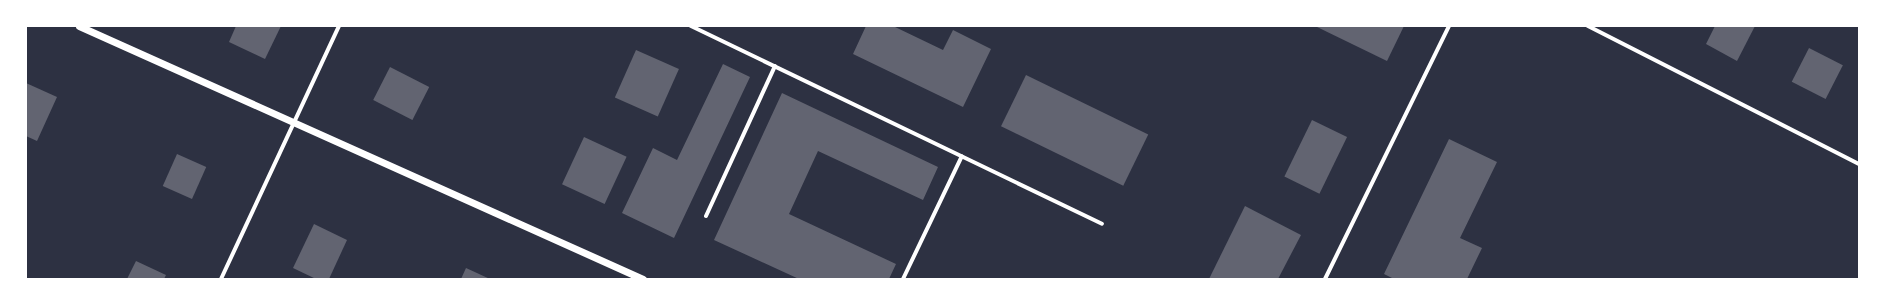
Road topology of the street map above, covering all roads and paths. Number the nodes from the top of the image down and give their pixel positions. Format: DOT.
graph roads {
  1 [pos="79,26"];
  2 [pos="338,26"];
  3 [pos="691,26"];
  4 [pos="1449,26"];
  5 [pos="1588,26"];
  6 [pos="775,66"];
  7 [pos="294,121"];
  8 [pos="962,156"];
  9 [pos="1859,164"];
  10 [pos="706,216"];
  11 [pos="1102,224"];
  12 [pos="221,279"];
  13 [pos="643,279"];
  14 [pos="903,279"];
  15 [pos="1325,279"];
  1 -- 7 [label="street"];
  2 -- 7 [label="street"];
  3 -- 6 [label="street"];
  4 -- 15 [label="street"];
  5 -- 9 [label="street"];
  6 -- 8 [label="street"];
  6 -- 10 [label="street"];
  7 -- 12 [label="street"];
  7 -- 13 [label="street"];
  8 -- 11 [label="street"];
  8 -- 14 [label="street"];
}
